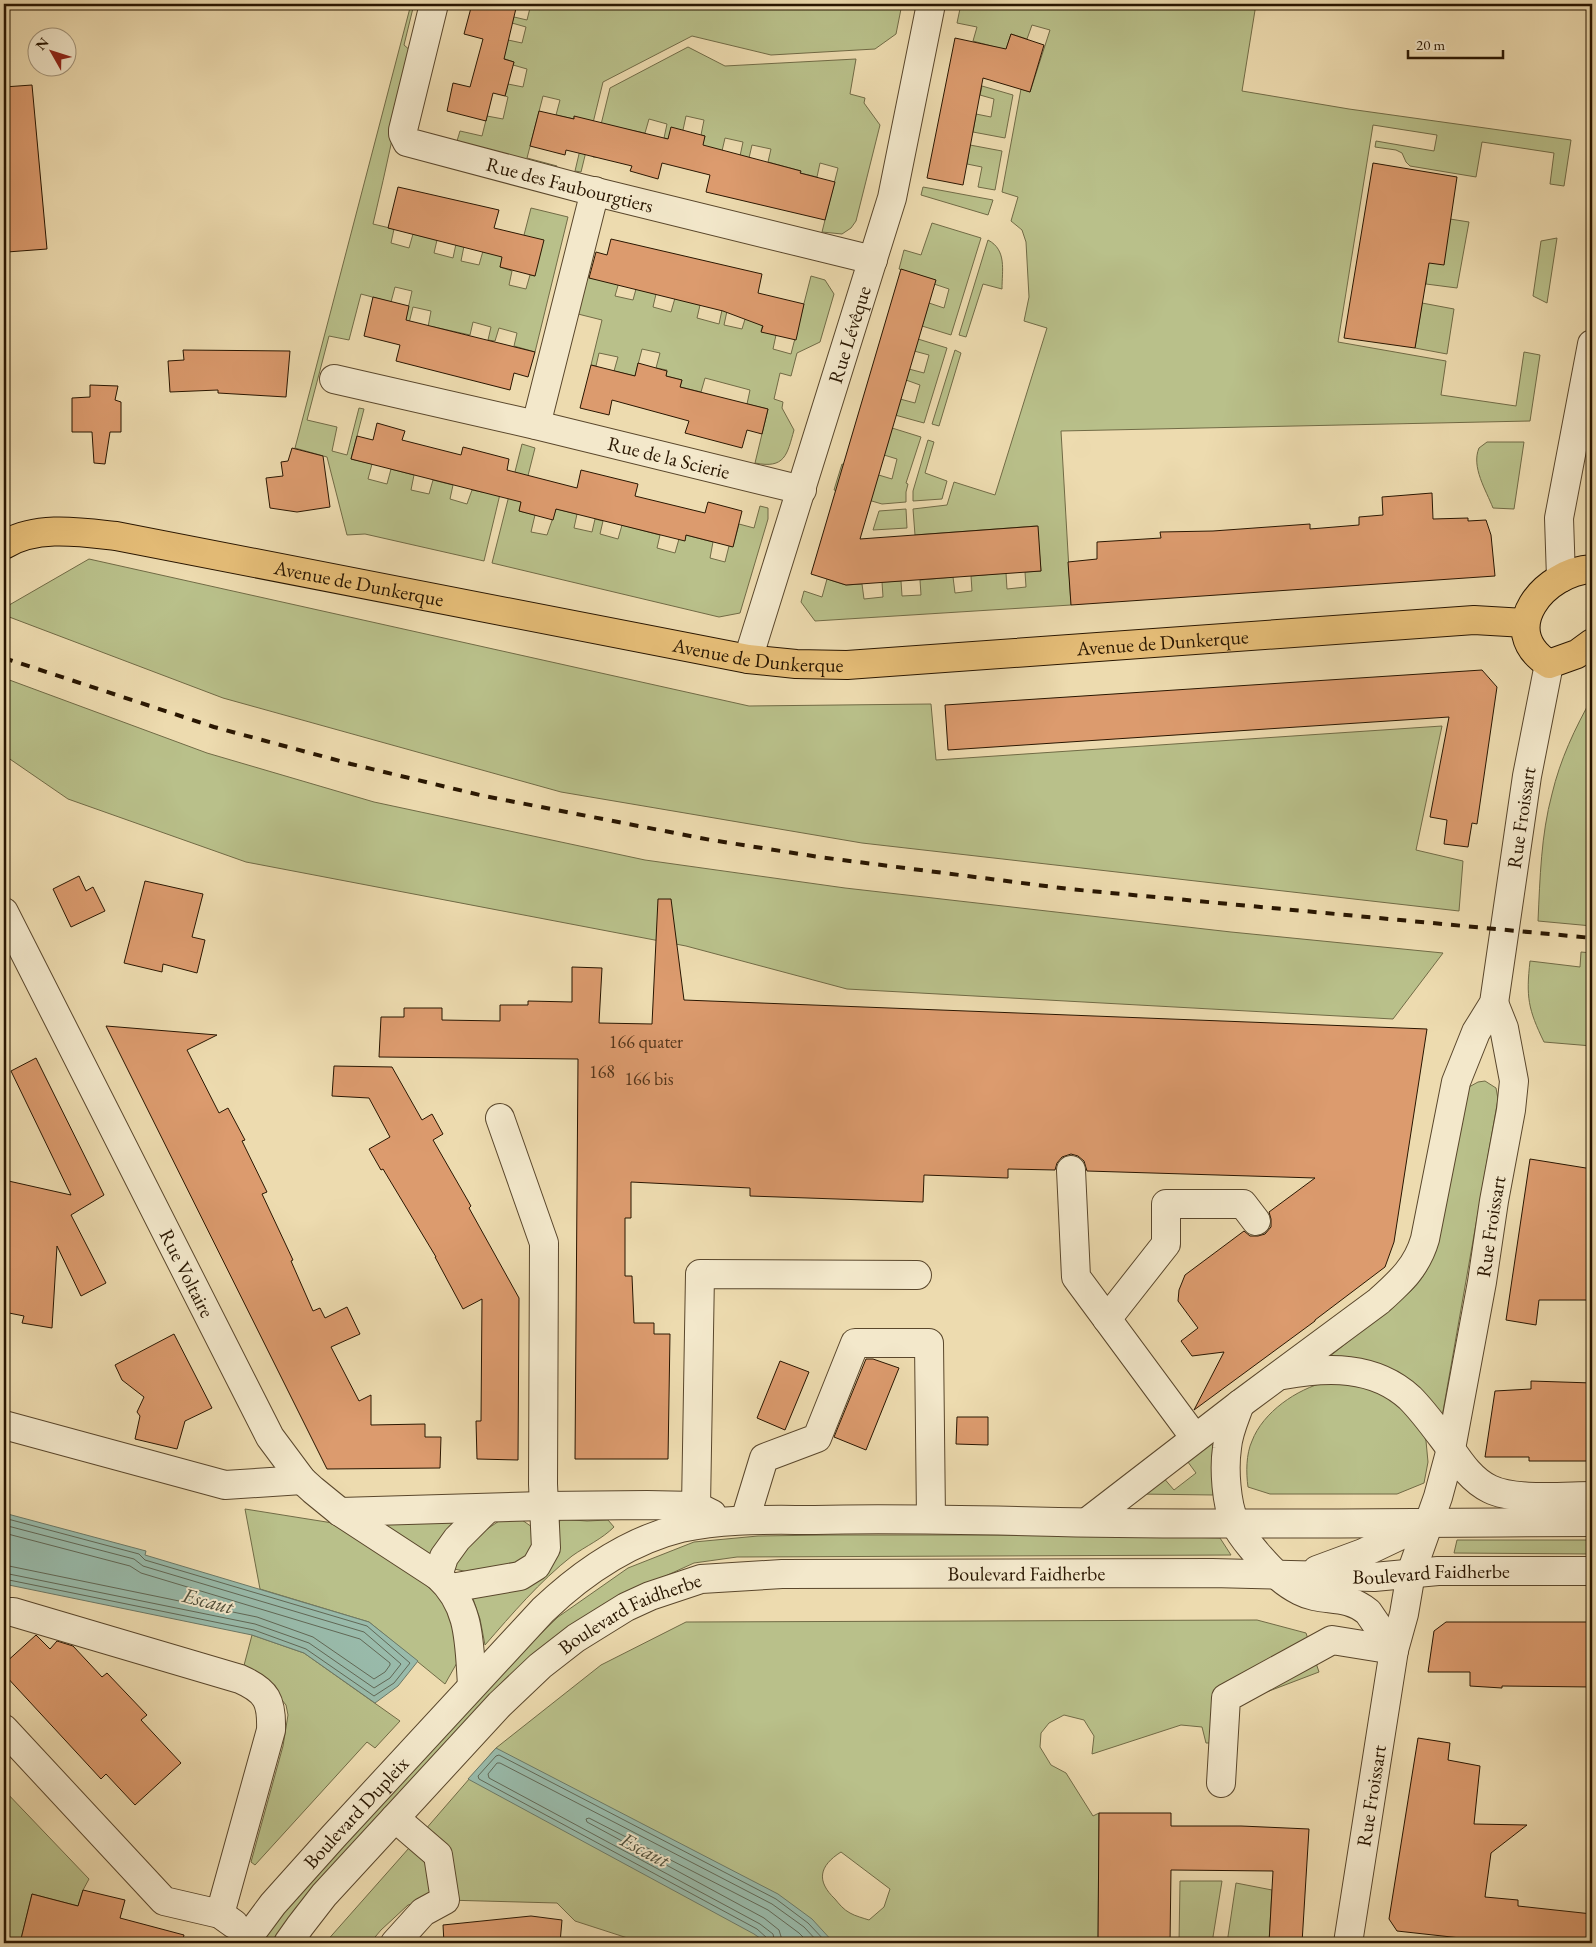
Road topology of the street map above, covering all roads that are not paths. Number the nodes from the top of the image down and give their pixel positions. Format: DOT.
graph roads {
  1 [pos="434,4"];
  2 [pos="931,4"];
  3 [pos="595,191"];
  4 [pos="873,260"];
  5 [pos="1592,344"];
  6 [pos="334,379"];
  7 [pos="536,425"];
  8 [pos="802,490"];
  9 [pos="4,545"];
  10 [pos="1592,569"];
  11 [pos="1561,578"];
  12 [pos="1524,623"];
  13 [pos="1592,643"];
  14 [pos="748,659"];
  15 [pos="1549,664"];
  16 [pos="4,912"];
  17 [pos="1494,1003"];
  18 [pos="500,1118"];
  19 [pos="1071,1170"];
  20 [pos="1256,1222"];
  21 [pos="917,1275"];
  22 [pos="1107,1319"];
  23 [pos="1279,1376"];
  24 [pos="1240,1404"];
  25 [pos="4,1425"];
  26 [pos="1195,1438"];
  27 [pos="1451,1449"];
  28 [pos="302,1480"];
  29 [pos="1592,1496"];
  30 [pos="543,1506"];
  31 [pos="696,1506"];
  32 [pos="487,1509"];
  33 [pos="340,1512"];
  34 [pos="931,1519"];
  35 [pos="735,1521"];
  36 [pos="1086,1522"];
  37 [pos="1235,1522"];
  38 [pos="1428,1522"];
  39 [pos="1592,1522"];
  40 [pos="1592,1571"];
  41 [pos="1411,1573"];
  42 [pos="1275,1574"];
  43 [pos="1306,1574"];
  44 [pos="444,1582"];
  45 [pos="4,1612"];
  46 [pos="1394,1650"];
  47 [pos="472,1684"];
  48 [pos="500,1704"];
  49 [pos="4,1729"];
  50 [pos="1221,1783"];
  51 [pos="395,1818"];
  52 [pos="220,1914"];
  53 [pos="246,1940"];
  54 [pos="288,1943"];
  55 [pos="395,1943"];
  56 [pos="1348,1943"];
  1 -- 3 [label="street, Rue des Faubourgtiers"];
  2 -- 4 [label="street, Rue Lévêque"];
  3 -- 4 [label="street, Rue des Faubourgtiers"];
  3 -- 7 [label="street"];
  4 -- 8 [label="street, Rue Lévêque"];
  5 -- 11 [label="street"];
  6 -- 7 [label="street, Rue de la Scierie"];
  7 -- 8 [label="street, Rue de la Scierie"];
  8 -- 14 [label="street, Rue Lévêque"];
  9 -- 14 [label="main road, Avenue de Dunkerque"];
  10 -- 11 [label="main road"];
  11 -- 12 [label="main road"];
  12 -- 14 [label="main road, Avenue de Dunkerque"];
  12 -- 15 [label="main road"];
  13 -- 15 [label="main road"];
  15 -- 17 [label="street, Rue Froissart"];
  16 -- 28 [label="street, Rue Voltaire"];
  17 -- 23 [label="street, Rue Froissart"];
  17 -- 27 [label="street, Rue Froissart"];
  18 -- 30 [label="street"];
  19 -- 22 [label="street"];
  20 -- 22 [label="street"];
  21 -- 31 [label="street"];
  22 -- 26 [label="street"];
  23 -- 24 [label="street, Rue Froissart"];
  23 -- 27 [label="street, Rue Froissart"];
  24 -- 26 [label="street, Rue Froissart"];
  24 -- 37 [label="street"];
  25 -- 28 [label="street"];
  26 -- 36 [label="street, Rue Froissart"];
  27 -- 29 [label="street"];
  27 -- 38 [label="street, Rue Froissart"];
  28 -- 33 [label="street, Rue Voltaire"];
  30 -- 31 [label="street"];
  30 -- 32 [label="street"];
  30 -- 44 [label="street"];
  31 -- 35 [label="street"];
  32 -- 33 [label="street"];
  32 -- 44 [label="street"];
  33 -- 44 [label="street, Rue Voltaire"];
  34 -- 35 [label="street"];
  34 -- 35 [label="street"];
  34 -- 36 [label="street"];
  35 -- 47 [label="street"];
  36 -- 37 [label="street"];
  37 -- 38 [label="street"];
  37 -- 42 [label="street"];
  38 -- 39 [label="street"];
  38 -- 41 [label="street, Rue Froissart"];
  38 -- 43 [label="street"];
  40 -- 41 [label="street, Boulevard Faidherbe"];
  41 -- 43 [label="street, Boulevard Faidherbe"];
  41 -- 46 [label="street, Rue Froissart"];
  42 -- 43 [label="street, Boulevard Faidherbe"];
  42 -- 46 [label="street"];
  42 -- 48 [label="street, Boulevard Faidherbe"];
  44 -- 47 [label="street"];
  45 -- 52 [label="street"];
  46 -- 50 [label="street"];
  46 -- 56 [label="street, Rue Froissart"];
  47 -- 53 [label="street, Boulevard Dupleix"];
  48 -- 51 [label="street, Boulevard Dupleix"];
  49 -- 52 [label="street"];
  51 -- 54 [label="street, Boulevard Dupleix"];
  51 -- 55 [label="street"];
  52 -- 53 [label="street"];
}
